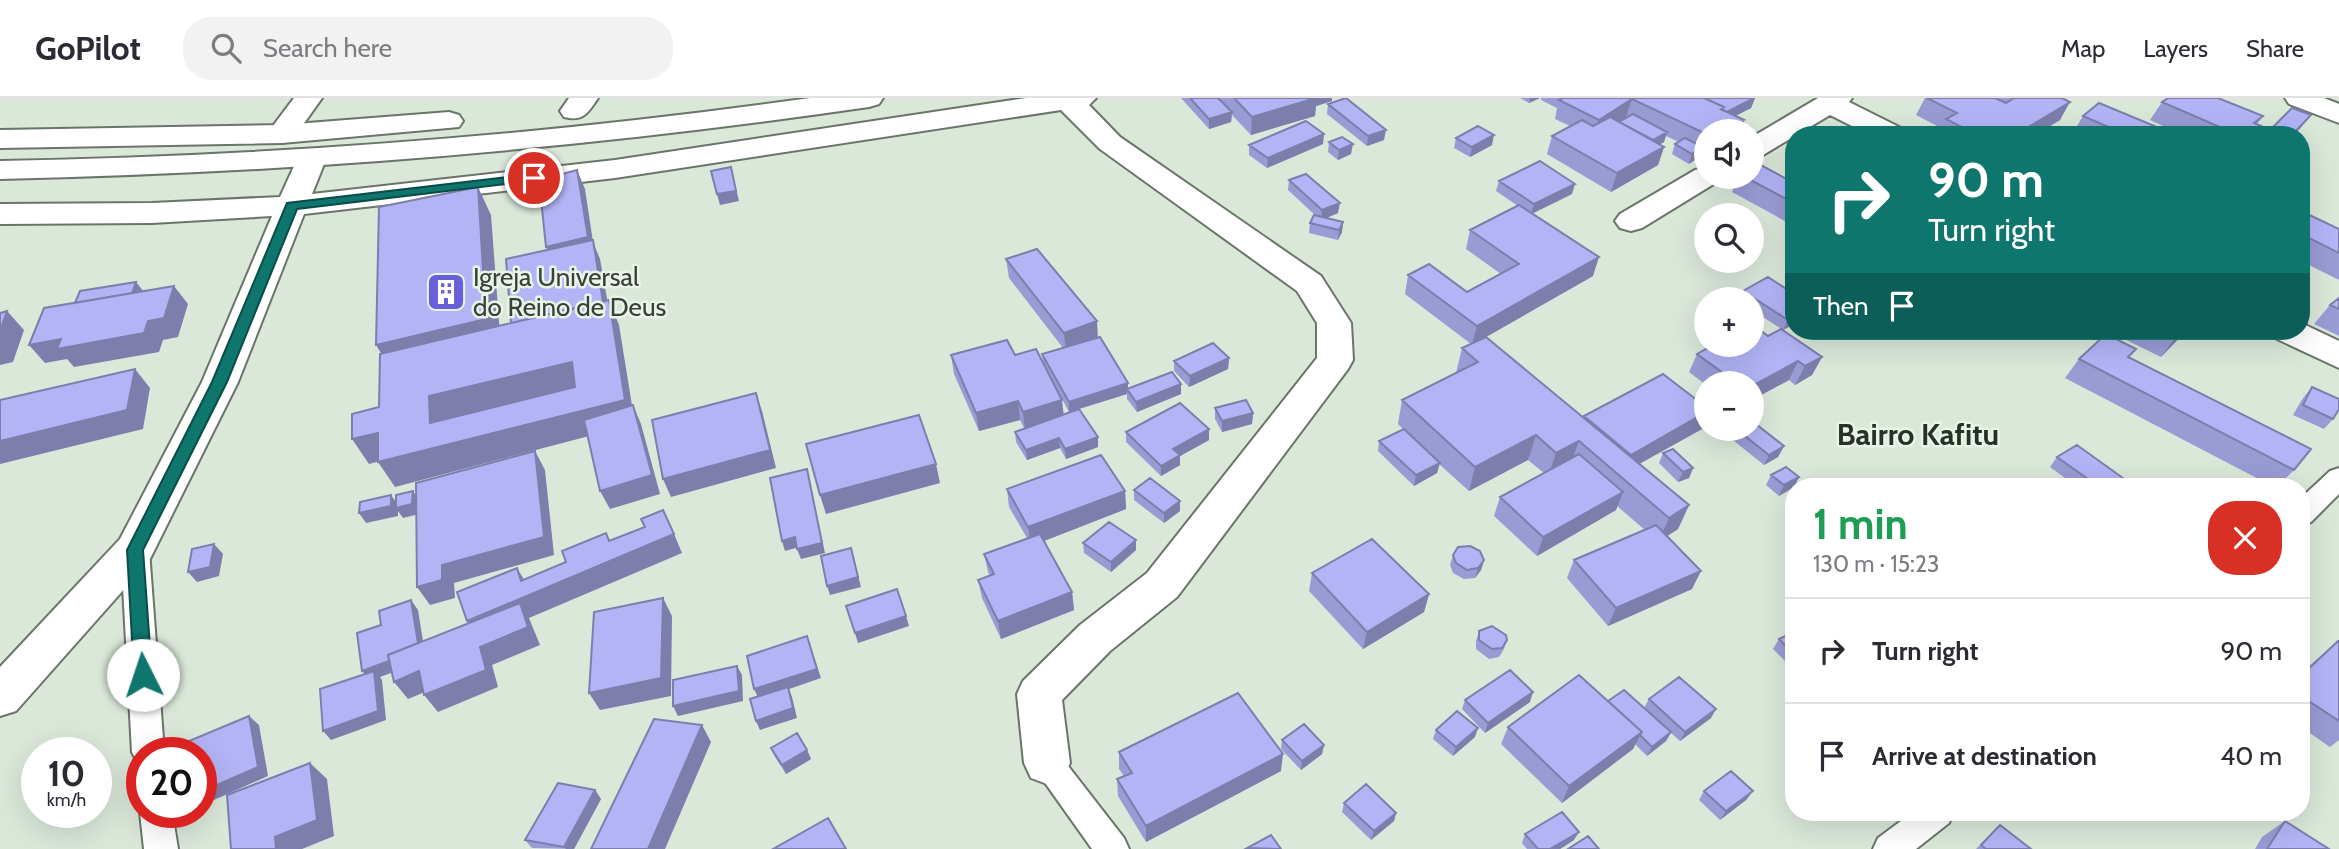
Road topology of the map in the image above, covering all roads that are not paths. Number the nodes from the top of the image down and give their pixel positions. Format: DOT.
graph roads {
  1 [pos="308,98"];
  2 [pos="705,98"];
  3 [pos="869,98"];
  4 [pos="2299,98"];
  5 [pos="1076,100"];
  6 [pos="1834,101"];
  7 [pos="579,105"];
  8 [pos="2339,114"];
  9 [pos="1791,126"];
  10 [pos="1877,126"];
  11 [pos="1785,130"];
  12 [pos="282,134"];
  13 [pos="0,139"];
  14 [pos="1764,142"];
  15 [pos="311,159"];
  16 [pos="0,170"];
  17 [pos="1694,183"];
  18 [pos="291,206"];
  19 [pos="0,214"];
  20 [pos="1631,221"];
  21 [pos="2306,340"];
  22 [pos="2339,356"];
  23 [pos="2339,478"];
  24 [pos="2310,506"];
  25 [pos="135,550"];
  26 [pos="0,697"];
  27 [pos="147,737"];
  28 [pos="1047,763"];
  29 [pos="1926,821"];
  30 [pos="158,828"];
  31 [pos="161,849"];
  32 [pos="1112,849"];
  33 [pos="1890,849"];
  1 -- 12 [label="street"];
  2 -- 7 [label="street"];
  3 -- 15 [label="street"];
  4 -- 8 [label="street"];
  5 -- 18 [label="street"];
  5 -- 28 [label="street"];
  6 -- 9 [label="street"];
  6 -- 10 [label="street"];
  7 -- 12 [label="street"];
  11 -- 14 [label="street"];
  12 -- 13 [label="street"];
  15 -- 16 [label="street"];
  15 -- 18 [label="street"];
  17 -- 20 [label="street"];
  18 -- 19 [label="street"];
  18 -- 25 [label="street"];
  21 -- 22 [label="street"];
  23 -- 24 [label="lane"];
  25 -- 26 [label="street"];
  25 -- 27 [label="lane"];
  28 -- 32 [label="lane"];
  29 -- 33 [label="lane"];
  30 -- 31 [label="lane"];
}
